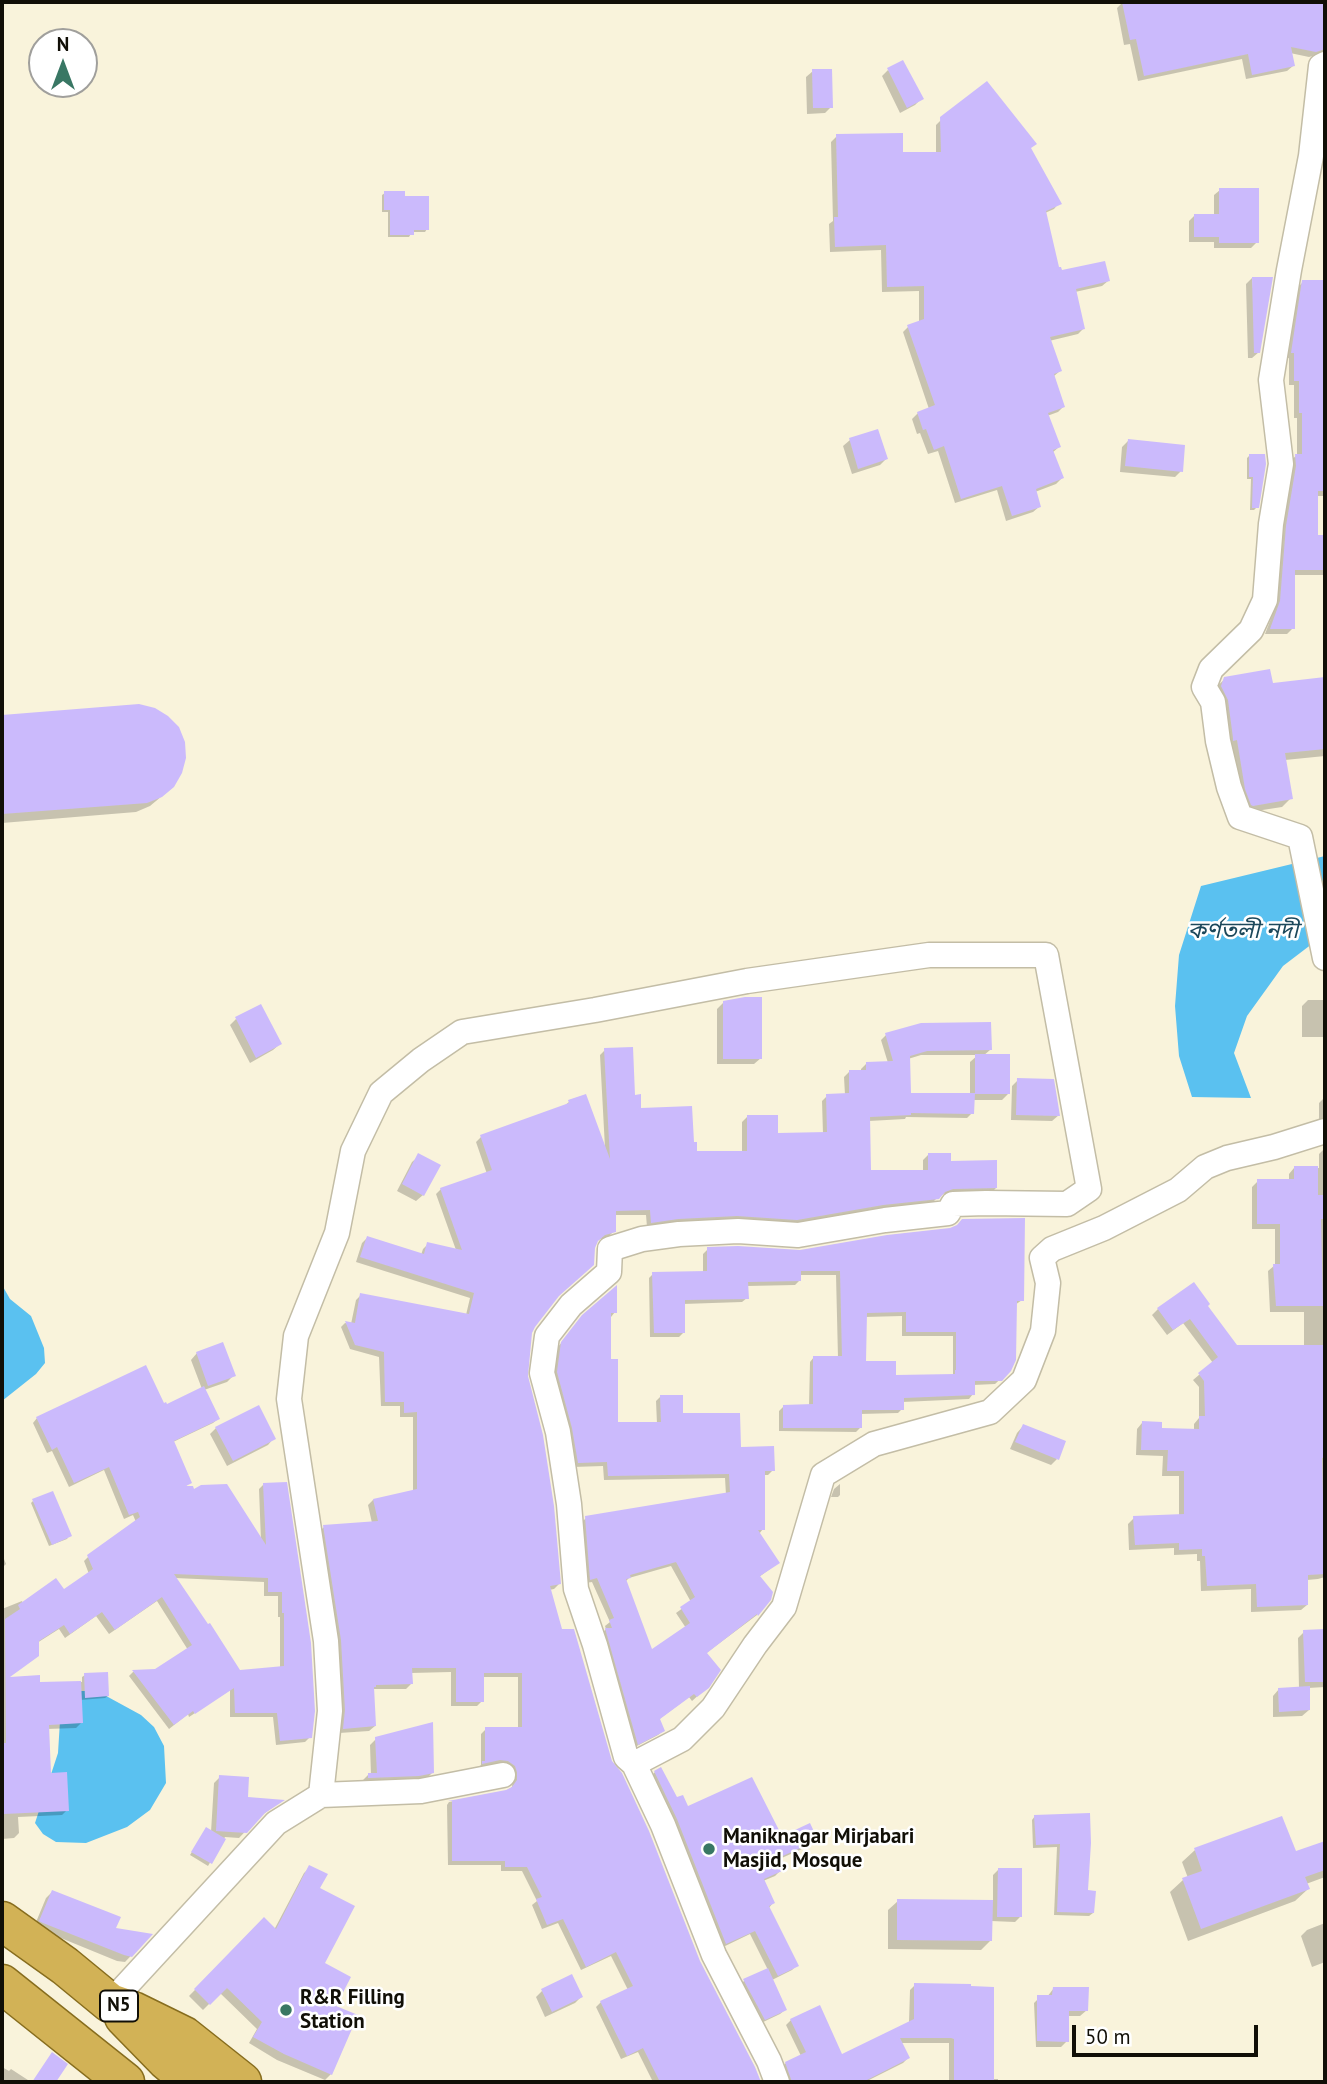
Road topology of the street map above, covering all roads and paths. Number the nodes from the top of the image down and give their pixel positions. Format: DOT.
graph roads {
  1 [pos="1325,64"];
  2 [pos="1325,958"];
  3 [pos="1325,1131"];
  4 [pos="634,1764"];
  5 [pos="503,1775"];
  6 [pos="321,1795"];
  7 [pos="2,1921"];
  8 [pos="2,1984"];
  9 [pos="110,2003"];
  10 [pos="73,2042"];
  11 [pos="99,2082"];
  12 [pos="125,2082"];
  13 [pos="192,2082"];
  14 [pos="242,2082"];
  15 [pos="777,2082"];
  1 -- 2 [label="street"];
  3 -- 4 [label="street"];
  4 -- 6 [label="street"];
  4 -- 15 [label="street"];
  5 -- 6 [label="street"];
  6 -- 9 [label="street"];
  7 -- 9 [label="highway, N5"];
  8 -- 10 [label="highway"];
  9 -- 13 [label="highway, N5"];
  9 -- 14 [label="highway, N5"];
  10 -- 11 [label="highway"];
  10 -- 12 [label="highway"];
}
